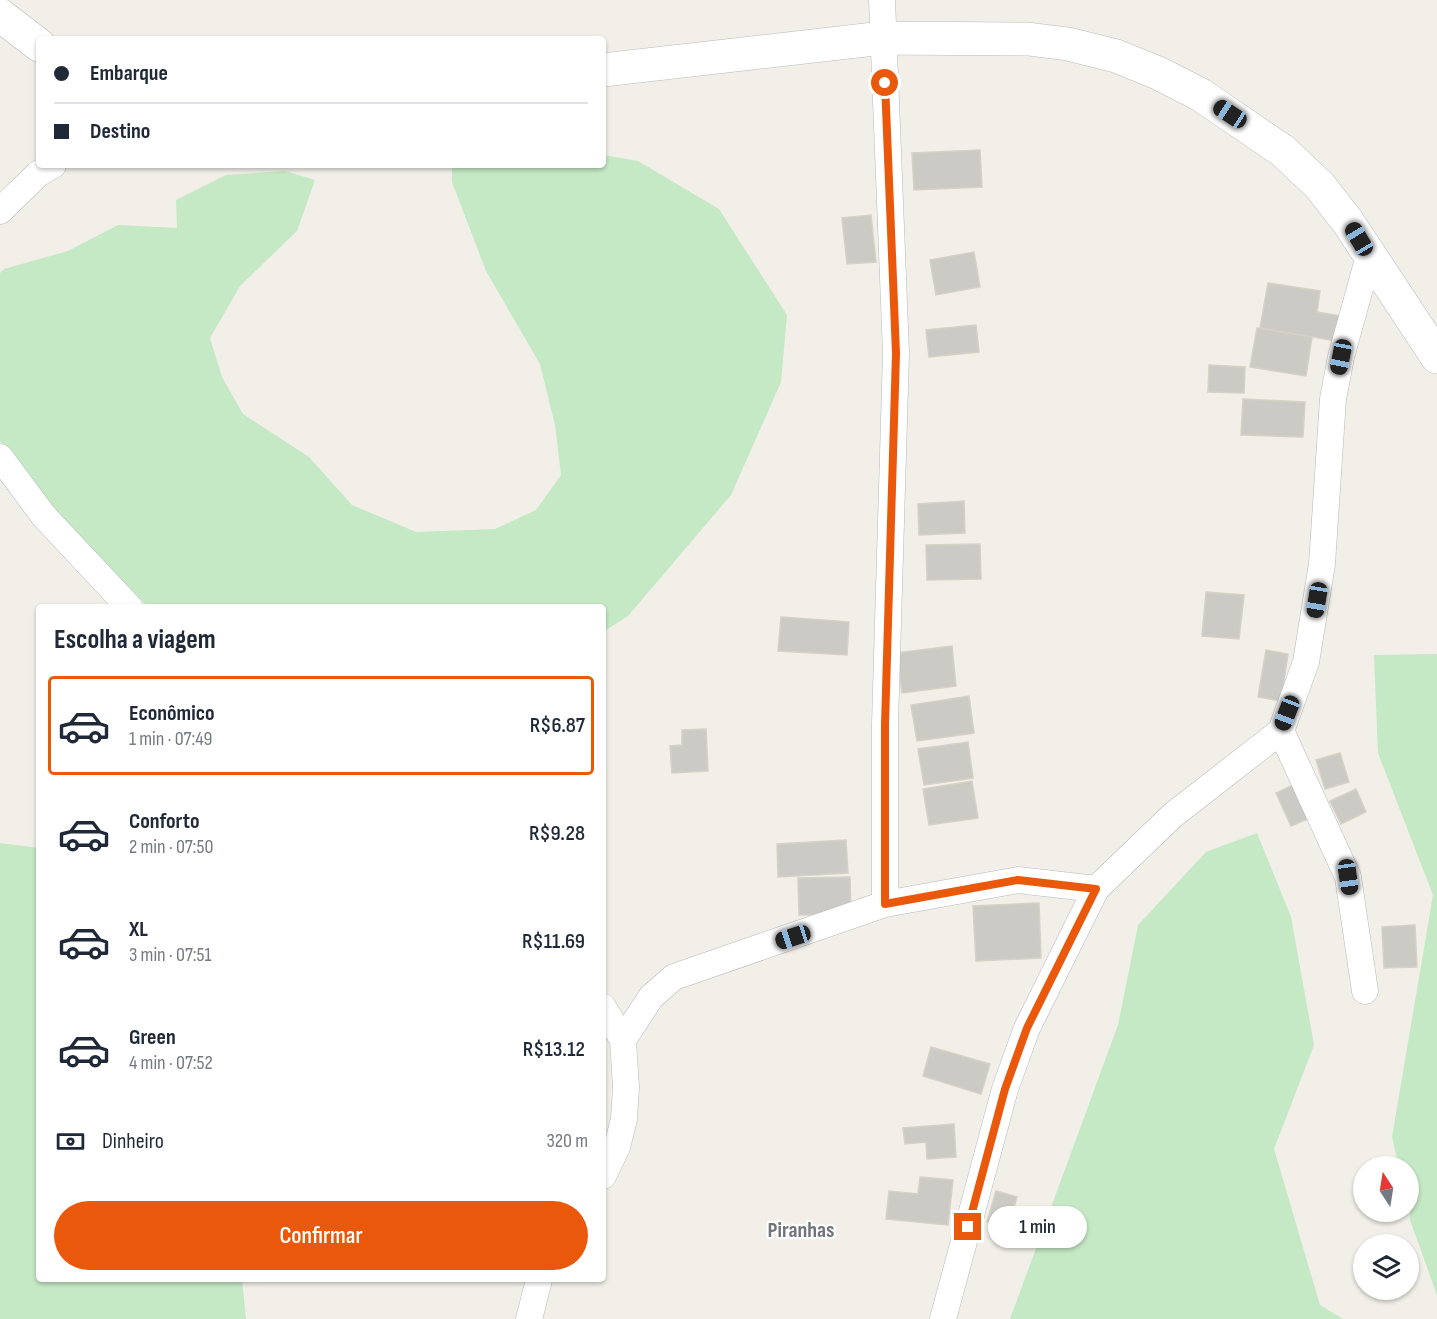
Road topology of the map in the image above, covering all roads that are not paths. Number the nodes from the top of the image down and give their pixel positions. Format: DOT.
graph roads {
  1 [pos="882,0"];
  2 [pos="0,15"];
  3 [pos="883,38"];
  4 [pos="36,43"];
  5 [pos="606,70"];
  6 [pos="48,168"];
  7 [pos="0,212"];
  8 [pos="1369,256"];
  9 [pos="1437,357"];
  10 [pos="0,457"];
  11 [pos="126,604"];
  12 [pos="1281,731"];
  13 [pos="1096,889"];
  14 [pos="885,904"];
  15 [pos="1365,990"];
  16 [pos="606,1012"];
  17 [pos="623,1040"];
  18 [pos="606,1170"];
  19 [pos="538,1282"];
  20 [pos="529,1319"];
  21 [pos="943,1319"];
  1 -- 3 [label="street"];
  2 -- 4 [label="street"];
  3 -- 5 [label="street"];
  3 -- 8 [label="street"];
  3 -- 14 [label="street"];
  6 -- 7 [label="street"];
  8 -- 9 [label="street"];
  8 -- 12 [label="street"];
  10 -- 11 [label="street"];
  12 -- 13 [label="street"];
  12 -- 15 [label="street"];
  13 -- 14 [label="street"];
  13 -- 21 [label="street"];
  14 -- 17 [label="street"];
  16 -- 17 [label="street"];
  17 -- 18 [label="street"];
  19 -- 20 [label="street"];
}
